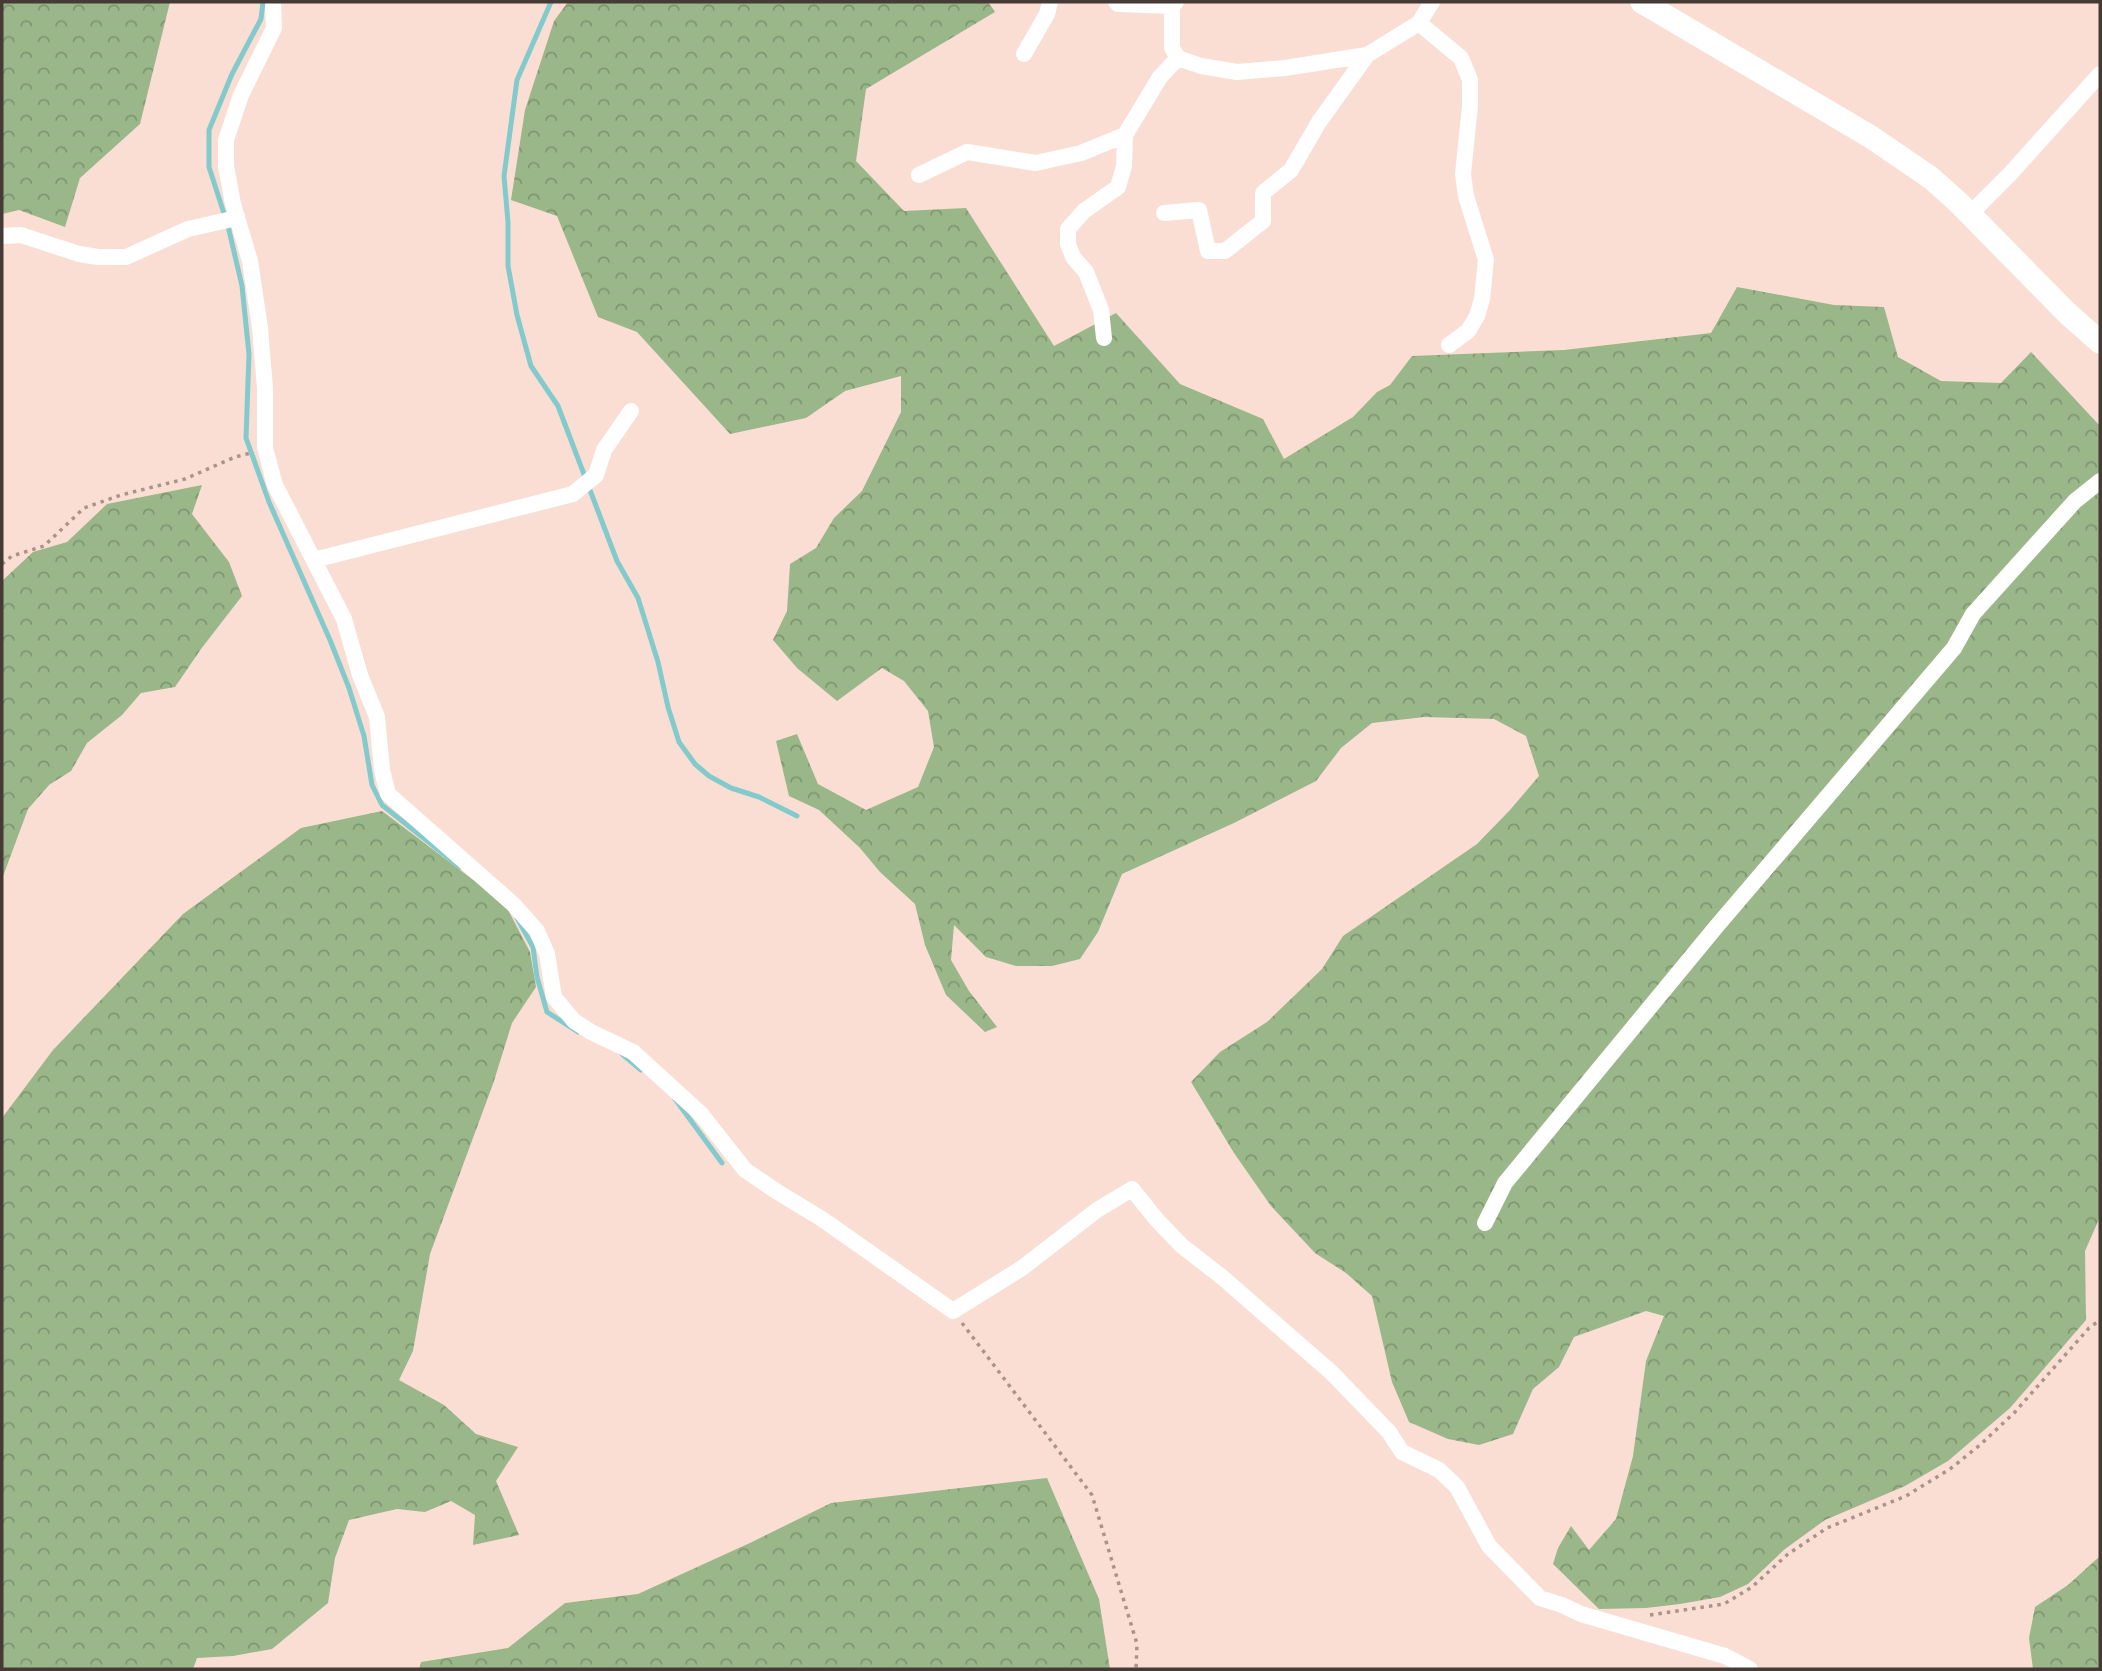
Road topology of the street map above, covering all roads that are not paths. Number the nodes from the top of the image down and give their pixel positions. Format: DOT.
graph roads {
  1 [pos="273,2"];
  2 [pos="1050,2"];
  3 [pos="1116,2"];
  4 [pos="1432,2"];
  5 [pos="1642,2"];
  6 [pos="1174,4"];
  7 [pos="1419,23"];
  8 [pos="1024,54"];
  9 [pos="1367,55"];
  10 [pos="1178,58"];
  11 [pos="2100,74"];
  12 [pos="1125,135"];
  13 [pos="919,175"];
  14 [pos="1164,213"];
  15 [pos="1970,214"];
  16 [pos="226,220"];
  17 [pos="2,236"];
  18 [pos="1104,338"];
  19 [pos="2100,342"];
  20 [pos="1449,345"];
  21 [pos="631,411"];
  22 [pos="2100,481"];
  23 [pos="314,560"];
  24 [pos="1485,1223"];
  25 [pos="1750,1669"];
  1 -- 16 [label="street"];
  2 -- 8 [label="street"];
  3 -- 6 [label="street"];
  4 -- 7 [label="street"];
  5 -- 15 [label="street"];
  6 -- 10 [label="street"];
  7 -- 9 [label="street"];
  7 -- 20 [label="street"];
  9 -- 10 [label="street"];
  9 -- 14 [label="street"];
  10 -- 12 [label="street"];
  11 -- 15 [label="street"];
  12 -- 13 [label="street"];
  12 -- 18 [label="street"];
  15 -- 19 [label="street"];
  16 -- 17 [label="street"];
  16 -- 23 [label="street"];
  21 -- 23 [label="street"];
  22 -- 24 [label="street"];
  23 -- 25 [label="street"];
}
